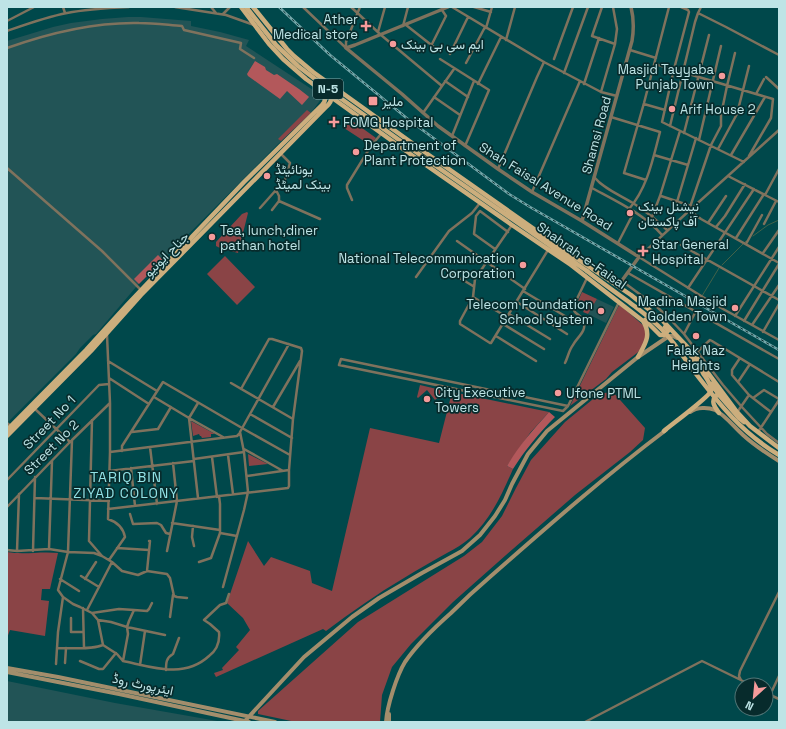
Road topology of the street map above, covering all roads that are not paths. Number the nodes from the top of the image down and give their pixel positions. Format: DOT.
graph roads {
  1 [pos="34,7"];
  2 [pos="63,7"];
  3 [pos="129,7"];
  4 [pos="175,7"];
  5 [pos="211,7"];
  6 [pos="230,7"];
  7 [pos="241,7"];
  8 [pos="246,7"];
  9 [pos="253,7"];
  10 [pos="303,7"];
  11 [pos="351,7"];
  12 [pos="360,7"];
  13 [pos="385,7"];
  14 [pos="408,7"];
  15 [pos="448,7"];
  16 [pos="452,7"];
  17 [pos="474,7"];
  18 [pos="492,7"];
  19 [pos="515,7"];
  20 [pos="573,7"];
  21 [pos="588,7"];
  22 [pos="602,7"];
  23 [pos="613,7"];
  24 [pos="631,7"];
  25 [pos="670,7"];
  26 [pos="683,7"];
  27 [pos="701,7"];
  28 [pos="87,8"];
  29 [pos="182,8"];
  30 [pos="442,10"];
  31 [pos="490,12"];
  32 [pos="66,13"];
  33 [pos="216,13"];
  34 [pos="223,14"];
  35 [pos="357,14"];
  36 [pos="698,14"];
  37 [pos="468,17"];
  38 [pos="264,20"];
  39 [pos="7,21"];
  40 [pos="254,25"];
  41 [pos="404,25"];
  42 [pos="485,28"];
  43 [pos="7,31"];
  44 [pos="379,33"];
  45 [pos="709,35"];
  46 [pos="501,37"];
  47 [pos="599,38"];
  48 [pos="279,40"];
  49 [pos="506,40"];
  50 [pos="615,44"];
  51 [pos="270,45"];
  52 [pos="432,46"];
  53 [pos="721,46"];
  54 [pos="7,48"];
  55 [pos="346,48"];
  56 [pos="630,50"];
  57 [pos="439,51"];
  58 [pos="735,53"];
  59 [pos="450,54"];
  60 [pos="779,55"];
  61 [pos="254,58"];
  62 [pos="656,58"];
  63 [pos="440,59"];
  64 [pos="554,59"];
  65 [pos="544,62"];
  66 [pos="466,63"];
  67 [pos="655,64"];
  68 [pos="749,66"];
  69 [pos="454,69"];
  70 [pos="674,69"];
  71 [pos="683,72"];
  72 [pos="564,73"];
  73 [pos="698,77"];
  74 [pos="445,80"];
  75 [pos="474,81"];
  76 [pos="580,81"];
  77 [pos="713,81"];
  78 [pos="330,84"];
  79 [pos="478,84"];
  80 [pos="584,84"];
  81 [pos="442,86"];
  82 [pos="727,86"];
  83 [pos="779,89"];
  84 [pos="742,90"];
  85 [pos="324,92"];
  86 [pos="602,92"];
  87 [pos="756,94"];
  88 [pos="617,96"];
  89 [pos="434,97"];
  90 [pos="468,97"];
  91 [pos="765,97"];
  92 [pos="332,98"];
  93 [pos="356,102"];
  94 [pos="644,104"];
  95 [pos="349,110"];
  96 [pos="665,110"];
  97 [pos="423,113"];
  98 [pos="460,115"];
  99 [pos="611,117"];
  100 [pos="638,125"];
  101 [pos="670,126"];
  102 [pos="779,130"];
  103 [pos="680,131"];
  104 [pos="684,133"];
  105 [pos="381,134"];
  106 [pos="452,136"];
  107 [pos="698,139"];
  108 [pos="711,145"];
  109 [pos="465,146"];
  110 [pos="718,149"];
  111 [pos="278,154"];
  112 [pos="654,154"];
  113 [pos="425,155"];
  114 [pos="731,155"];
  115 [pos="748,158"];
  116 [pos="671,160"];
  117 [pos="744,162"];
  118 [pos="688,165"];
  119 [pos="7,168"];
  120 [pos="498,169"];
  121 [pos="779,169"];
  122 [pos="728,176"];
  123 [pos="594,177"];
  124 [pos="646,180"];
  125 [pos="745,184"];
  126 [pos="592,188"];
  127 [pos="754,189"];
  128 [pos="276,190"];
  129 [pos="532,192"];
  130 [pos="765,195"];
  131 [pos="660,196"];
  132 [pos="726,196"];
  133 [pos="352,200"];
  134 [pos="279,201"];
  135 [pos="778,201"];
  136 [pos="480,202"];
  137 [pos="677,202"];
  138 [pos="634,204"];
  139 [pos="691,206"];
  140 [pos="260,208"];
  141 [pos="629,209"];
  142 [pos="272,210"];
  143 [pos="689,210"];
  144 [pos="634,212"];
  145 [pos="762,215"];
  146 [pos="652,217"];
  147 [pos="320,219"];
  148 [pos="582,221"];
  149 [pos="708,223"];
  150 [pos="764,224"];
  151 [pos="512,226"];
  152 [pos="716,227"];
  153 [pos="667,230"];
  154 [pos="779,230"];
  155 [pos="508,232"];
  156 [pos="726,233"];
  157 [pos="662,235"];
  158 [pos="736,238"];
  159 [pos="457,241"];
  160 [pos="618,243"];
  161 [pos="746,244"];
  162 [pos="681,245"];
  163 [pos="779,247"];
  164 [pos="495,249"];
  165 [pos="549,250"];
  166 [pos="763,254"];
  167 [pos="566,257"];
  168 [pos="639,257"];
  169 [pos="772,258"];
  170 [pos="708,260"];
  171 [pos="486,262"];
  172 [pos="779,264"];
  173 [pos="572,265"];
  174 [pos="445,269"];
  175 [pos="628,273"];
  176 [pos="416,277"];
  177 [pos="588,277"];
  178 [pos="622,281"];
  179 [pos="779,285"];
  180 [pos="474,286"];
  181 [pos="618,286"];
  182 [pos="754,286"];
  183 [pos="688,288"];
  184 [pos="141,290"];
  185 [pos="524,290"];
  186 [pos="763,291"];
  187 [pos="772,296"];
  188 [pos="473,297"];
  189 [pos="779,300"];
  190 [pos="517,302"];
  191 [pos="619,302"];
  192 [pos="779,304"];
  193 [pos="646,307"];
  194 [pos="696,311"];
  195 [pos="633,313"];
  196 [pos="509,314"];
  197 [pos="735,316"];
  198 [pos="507,317"];
  199 [pos="744,321"];
  200 [pos="575,322"];
  201 [pos="503,324"];
  202 [pos="752,326"];
  203 [pos="763,332"];
  204 [pos="107,334"];
  205 [pos="567,334"];
  206 [pos="684,334"];
  207 [pos="496,336"];
  208 [pos="550,339"];
  209 [pos="680,339"];
  210 [pos="779,340"];
  211 [pos="289,344"];
  212 [pos="544,349"];
  213 [pos="697,352"];
  214 [pos="638,357"];
  215 [pos="740,358"];
  216 [pos="779,359"];
  217 [pos="108,360"];
  218 [pos="300,360"];
  219 [pos="536,361"];
  220 [pos="565,363"];
  221 [pos="750,364"];
  222 [pos="387,369"];
  223 [pos="703,373"];
  224 [pos="386,375"];
  225 [pos="108,378"];
  226 [pos="738,382"];
  227 [pos="779,382"];
  228 [pos="231,383"];
  229 [pos="109,384"];
  230 [pos="241,389"];
  231 [pos="487,389"];
  232 [pos="157,390"];
  233 [pos="749,394"];
  234 [pos="486,395"];
  235 [pos="720,396"];
  236 [pos="154,397"];
  237 [pos="753,398"];
  238 [pos="258,399"];
  239 [pos="779,400"];
  240 [pos="110,403"];
  241 [pos="198,403"];
  242 [pos="149,404"];
  243 [pos="568,406"];
  244 [pos="741,406"];
  245 [pos="171,407"];
  246 [pos="273,407"];
  247 [pos="35,409"];
  248 [pos="737,412"];
  249 [pos="771,412"];
  250 [pos="719,413"];
  251 [pos="250,414"];
  252 [pos="189,418"];
  253 [pos="293,419"];
  254 [pos="92,420"];
  255 [pos="8,426"];
  256 [pos="750,426"];
  257 [pos="761,427"];
  258 [pos="242,428"];
  259 [pos="57,429"];
  260 [pos="664,431"];
  261 [pos="131,432"];
  262 [pos="240,432"];
  263 [pos="757,432"];
  264 [pos="7,436"];
  265 [pos="224,438"];
  266 [pos="292,438"];
  267 [pos="71,441"];
  268 [pos="192,442"];
  269 [pos="779,443"];
  270 [pos="150,447"];
  271 [pos="243,448"];
  272 [pos="779,448"];
  273 [pos="122,451"];
  274 [pos="110,452"];
  275 [pos="244,452"];
  276 [pos="228,455"];
  277 [pos="290,455"];
  278 [pos="779,455"];
  279 [pos="212,457"];
  280 [pos="52,460"];
  281 [pos="194,460"];
  282 [pos="779,461"];
  283 [pos="173,463"];
  284 [pos="152,466"];
  285 [pos="130,468"];
  286 [pos="289,470"];
  287 [pos="109,471"];
  288 [pos="283,471"];
  289 [pos="247,476"];
  290 [pos="36,477"];
  291 [pos="7,480"];
  292 [pos="248,492"];
  293 [pos="19,494"];
  294 [pos="232,494"];
  295 [pos="218,497"];
  296 [pos="35,498"];
  297 [pos="198,498"];
  298 [pos="51,499"];
  299 [pos="71,500"];
  300 [pos="90,500"];
  301 [pos="108,501"];
  302 [pos="177,501"];
  303 [pos="157,504"];
  304 [pos="135,506"];
  305 [pos="7,507"];
  306 [pos="108,509"];
  307 [pos="130,514"];
  308 [pos="172,523"];
  309 [pos="193,526"];
  310 [pos="220,532"];
  311 [pos="170,534"];
  312 [pos="237,536"];
  313 [pos="149,541"];
  314 [pos="194,546"];
  315 [pos="118,548"];
  316 [pos="49,549"];
  317 [pos="7,550"];
  318 [pos="149,550"];
  319 [pos="17,551"];
  320 [pos="33,551"];
  321 [pos="166,551"];
  322 [pos="68,552"];
  323 [pos="102,556"];
  324 [pos="110,561"];
  325 [pos="96,562"];
  326 [pos="199,562"];
  327 [pos="147,571"];
  328 [pos="81,576"];
  329 [pos="60,579"];
  330 [pos="85,579"];
  331 [pos="99,586"];
  332 [pos="223,587"];
  333 [pos="79,591"];
  334 [pos="779,592"];
  335 [pos="229,594"];
  336 [pos="173,595"];
  337 [pos="63,597"];
  338 [pos="187,598"];
  339 [pos="152,603"];
  340 [pos="83,608"];
  341 [pos="87,610"];
  342 [pos="134,610"];
  343 [pos="92,613"];
  344 [pos="170,617"];
  345 [pos="71,618"];
  346 [pos="98,620"];
  347 [pos="127,627"];
  348 [pos="145,631"];
  349 [pos="83,632"];
  350 [pos="164,635"];
  351 [pos="179,638"];
  352 [pos="103,645"];
  353 [pos="57,648"];
  354 [pos="66,648"];
  355 [pos="84,648"];
  356 [pos="116,652"];
  357 [pos="123,660"];
  358 [pos="80,662"];
  359 [pos="65,663"];
  360 [pos="56,664"];
  361 [pos="140,665"];
  362 [pos="7,668"];
  363 [pos="166,670"];
  364 [pos="7,672"];
  365 [pos="779,676"];
  366 [pos="734,677"];
  367 [pos="740,677"];
  368 [pos="774,686"];
  369 [pos="388,708"];
  370 [pos="206,713"];
  371 [pos="247,721"];
  372 [pos="226,722"];
  373 [pos="275,722"];
  374 [pos="386,722"];
  375 [pos="389,722"];
  376 [pos="585,722"];
  1 -- 39 [label="street"];
  2 -- 32 [label="street"];
  3 -- 28 [label="street"];
  4 -- 29 [label="street"];
  5 -- 33 [label="street"];
  6 -- 34 [label="street"];
  7 -- 40 [label="highway"];
  8 -- 113 [label="highway, N-5, bridge"];
  9 -- 38 [label="highway, N-5"];
  10 -- 55 [label="street, Shah Faisal Avenue Road"];
  11 -- 35 [label="street"];
  12 -- 35 [label="street"];
  13 -- 44 [label="street"];
  14 -- 41 [label="street"];
  15 -- 30 [label="street"];
  16 -- 37 [label="street"];
  17 -- 31 [label="street"];
  18 -- 31 [label="street"];
  19 -- 49 [label="street"];
  20 -- 64 [label="street"];
  21 -- 72 [label="street"];
  22 -- 47 [label="street"];
  23 -- 50 [label="street"];
  24 -- 56 [label="street, Shamsi Road"];
  25 -- 62 [label="street"];
  26 -- 70 [label="street"];
  27 -- 36 [label="street"];
  28 -- 32 [label="street"];
  29 -- 33 [label="street"];
  30 -- 41 [label="street"];
  30 -- 52 [label="street"];
  31 -- 42 [label="street"];
  32 -- 43 [label="street"];
  33 -- 34 [label="street"];
  34 -- 40 [label="street"];
  35 -- 44 [label="street"];
  35 -- 55 [label="street"];
  36 -- 60 [label="street"];
  36 -- 71 [label="street"];
  37 -- 42 [label="street"];
  37 -- 59 [label="street"];
  38 -- 40 [label="street"];
  38 -- 48 [label="highway, N-5"];
  40 -- 51 [label="highway"];
  41 -- 44 [label="street"];
  41 -- 52 [label="street"];
  42 -- 46 [label="street"];
  42 -- 66 [label="street"];
  44 -- 55 [label="street"];
  44 -- 81 [label="street"];
  45 -- 73 [label="street"];
  46 -- 49 [label="street"];
  46 -- 79 [label="street"];
  47 -- 50 [label="street"];
  47 -- 80 [label="street"];
  48 -- 51 [label="highway"];
  48 -- 78 [label="highway, N-5"];
  49 -- 65 [label="street"];
  50 -- 86 [label="street"];
  51 -- 85 [label="highway"];
  52 -- 57 [label="street"];
  53 -- 77 [label="street"];
  54 -- 61 [label="street"];
  55 -- 97 [label="street, Shah Faisal Avenue Road"];
  56 -- 62 [label="street"];
  56 -- 88 [label="street, Shamsi Road"];
  58 -- 82 [label="street"];
  62 -- 67 [label="street"];
  63 -- 69 [label="street"];
  65 -- 72 [label="street"];
  65 -- 120 [label="street"];
  67 -- 70 [label="street"];
  67 -- 94 [label="street"];
  68 -- 84 [label="street"];
  69 -- 74 [label="street"];
  69 -- 75 [label="street"];
  70 -- 71 [label="street"];
  70 -- 96 [label="street"];
  71 -- 73 [label="street"];
  71 -- 101 [label="street"];
  72 -- 76 [label="street"];
  73 -- 77 [label="street"];
  73 -- 104 [label="street"];
  74 -- 81 [label="street"];
  74 -- 90 [label="street"];
  75 -- 79 [label="street"];
  75 -- 90 [label="street"];
  76 -- 80 [label="street"];
  76 -- 129 [label="street"];
  77 -- 82 [label="street"];
  77 -- 107 [label="street"];
  78 -- 92 [label="highway"];
  78 -- 93 [label="highway, N-5"];
  79 -- 109 [label="street"];
  80 -- 86 [label="street"];
  81 -- 89 [label="street"];
  82 -- 84 [label="street"];
  82 -- 108 [label="street"];
  83 -- 87 [label="street"];
  84 -- 87 [label="street"];
  84 -- 110 [label="street"];
  85 -- 92 [label="highway"];
  85 -- 111 [label="highway, جناح ایونیو"];
  86 -- 88 [label="street"];
  87 -- 91 [label="street"];
  88 -- 99 [label="street, Shamsi Road"];
  89 -- 97 [label="street"];
  89 -- 98 [label="street"];
  90 -- 98 [label="street"];
  91 -- 114 [label="street"];
  91 -- 115 [label="street"];
  92 -- 95 [label="highway"];
  92 -- 111 [label="highway, جناح ایونیو"];
  93 -- 95 [label="highway"];
  93 -- 113 [label="highway, N-5"];
  94 -- 96 [label="street"];
  94 -- 100 [label="street"];
  95 -- 105 [label="highway"];
  96 -- 101 [label="street"];
  97 -- 106 [label="street, Shah Faisal Avenue Road"];
  98 -- 106 [label="street"];
  99 -- 100 [label="street"];
  99 -- 123 [label="street, Shamsi Road"];
  100 -- 112 [label="street"];
  100 -- 124 [label="street"];
  101 -- 103 [label="street"];
  102 -- 115 [label="street"];
  103 -- 104 [label="street"];
  103 -- 116 [label="street"];
  104 -- 107 [label="street"];
  105 -- 133 [label="street"];
  105 -- 136 [label="highway"];
  106 -- 109 [label="street, Shah Faisal Avenue Road"];
  107 -- 108 [label="street"];
  107 -- 118 [label="street"];
  108 -- 110 [label="street"];
  108 -- 139 [label="street"];
  109 -- 120 [label="street, Shah Faisal Avenue Road"];
  110 -- 114 [label="street"];
  111 -- 128 [label="street"];
  111 -- 184 [label="highway, جناح ایونیو"];
  111 -- 204 [label="highway, جناح ایونیو"];
  112 -- 116 [label="street"];
  112 -- 124 [label="street"];
  113 -- 167 [label="highway, Shahrah-e-Faisal"];
  113 -- 181 [label="highway, Shahrah-e-Faisal"];
  114 -- 117 [label="street"];
  115 -- 117 [label="street"];
  116 -- 118 [label="street"];
  116 -- 131 [label="street"];
  117 -- 122 [label="street"];
  118 -- 137 [label="street"];
  119 -- 184 [label="street"];
  120 -- 129 [label="street, Shah Faisal Avenue Road"];
  121 -- 130 [label="street"];
  122 -- 125 [label="street"];
  122 -- 143 [label="street"];
  123 -- 126 [label="street, Shamsi Road"];
  123 -- 138 [label="street"];
  124 -- 138 [label="street"];
  125 -- 127 [label="street"];
  125 -- 152 [label="street"];
  126 -- 141 [label="street"];
  126 -- 148 [label="street, Shamsi Road"];
  127 -- 130 [label="street"];
  127 -- 156 [label="street"];
  128 -- 134 [label="street"];
  128 -- 140 [label="street"];
  129 -- 148 [label="street, Shah Faisal Avenue Road"];
  130 -- 135 [label="street"];
  130 -- 158 [label="street"];
  131 -- 137 [label="street"];
  131 -- 146 [label="street"];
  132 -- 149 [label="street"];
  134 -- 142 [label="street"];
  134 -- 147 [label="street"];
  135 -- 150 [label="street"];
  136 -- 151 [label="highway"];
  136 -- 176 [label="street"];
  137 -- 139 [label="street"];
  138 -- 141 [label="street"];
  138 -- 146 [label="street"];
  139 -- 143 [label="street"];
  141 -- 144 [label="street"];
  143 -- 149 [label="street"];
  143 -- 153 [label="street"];
  144 -- 157 [label="street"];
  144 -- 160 [label="street"];
  145 -- 161 [label="street"];
  146 -- 153 [label="street"];
  148 -- 160 [label="street, Shah Faisal Avenue Road"];
  149 -- 152 [label="street"];
  151 -- 155 [label="street"];
  151 -- 165 [label="highway"];
  152 -- 156 [label="street"];
  153 -- 157 [label="street"];
  154 -- 166 [label="street"];
  155 -- 164 [label="street"];
  155 -- 164 [label="street"];
  156 -- 158 [label="street"];
  156 -- 170 [label="street"];
  157 -- 168 [label="street"];
  158 -- 161 [label="street"];
  159 -- 171 [label="street"];
  160 -- 168 [label="street, Shah Faisal Avenue Road"];
  161 -- 166 [label="street"];
  162 -- 170 [label="street"];
  163 -- 169 [label="street"];
  164 -- 171 [label="street"];
  165 -- 173 [label="highway"];
  165 -- 185 [label="street"];
  166 -- 169 [label="street"];
  167 -- 173 [label="highway"];
  167 -- 278 [label="highway, Shahrah-e-Faisal, bridge"];
  168 -- 175 [label="street"];
  168 -- 183 [label="street, Shah Faisal Avenue Road"];
  169 -- 172 [label="street"];
  169 -- 182 [label="street"];
  170 -- 182 [label="street"];
  170 -- 183 [label="street"];
  171 -- 180 [label="street"];
  171 -- 185 [label="street"];
  172 -- 186 [label="street"];
  173 -- 177 [label="highway"];
  174 -- 180 [label="street"];
  175 -- 178 [label="street"];
  175 -- 194 [label="street"];
  177 -- 191 [label="highway"];
  177 -- 220 [label="street"];
  178 -- 181 [label="street"];
  178 -- 206 [label="street"];
  179 -- 187 [label="street"];
  180 -- 188 [label="street"];
  181 -- 193 [label="highway, Shahrah-e-Faisal"];
  182 -- 186 [label="street"];
  182 -- 197 [label="street"];
  183 -- 197 [label="street, Shah Faisal Avenue Road"];
  184 -- 255 [label="highway, جناح ایونیو"];
  185 -- 190 [label="street"];
  185 -- 200 [label="street"];
  186 -- 187 [label="street"];
  186 -- 199 [label="street"];
  187 -- 189 [label="street"];
  187 -- 202 [label="street"];
  188 -- 198 [label="street"];
  188 -- 207 [label="street"];
  190 -- 196 [label="street"];
  190 -- 205 [label="street"];
  191 -- 195 [label="highway"];
  191 -- 243 [label="street"];
  192 -- 203 [label="street"];
  193 -- 195 [label="highway"];
  193 -- 209 [label="highway, Shahrah-e-Faisal"];
  194 -- 206 [label="street"];
  194 -- 216 [label="street"];
  195 -- 214 [label="highway"];
  196 -- 198 [label="street"];
  196 -- 208 [label="street"];
  197 -- 199 [label="street, Shah Faisal Avenue Road"];
  198 -- 201 [label="street"];
  199 -- 202 [label="street, Shah Faisal Avenue Road"];
  201 -- 207 [label="street"];
  201 -- 212 [label="street"];
  202 -- 203 [label="street, Shah Faisal Avenue Road"];
  203 -- 210 [label="street, Shah Faisal Avenue Road"];
  204 -- 217 [label="street"];
  204 -- 247 [label="highway, جناح ایونیو"];
  206 -- 213 [label="street"];
  207 -- 219 [label="street"];
  209 -- 214 [label="main road"];
  209 -- 223 [label="highway"];
  209 -- 248 [label="highway, Shahrah-e-Faisal"];
  211 -- 218 [label="street"];
  211 -- 230 [label="street"];
  211 -- 238 [label="street"];
  213 -- 215 [label="street"];
  213 -- 244 [label="street"];
  214 -- 371 [label="main road"];
  215 -- 221 [label="street"];
  215 -- 226 [label="street"];
  217 -- 225 [label="street"];
  217 -- 232 [label="street"];
  218 -- 246 [label="street"];
  218 -- 253 [label="street"];
  221 -- 226 [label="street"];
  221 -- 227 [label="street"];
  222 -- 224 [label="street"];
  222 -- 224 [label="street"];
  222 -- 231 [label="street"];
  223 -- 235 [label="highway"];
  223 -- 260 [label="highway"];
  224 -- 234 [label="street"];
  225 -- 229 [label="street"];
  225 -- 242 [label="street"];
  226 -- 233 [label="street"];
  228 -- 230 [label="street"];
  229 -- 240 [label="street"];
  229 -- 259 [label="street, Street No 1"];
  230 -- 238 [label="street"];
  231 -- 234 [label="street"];
  231 -- 243 [label="street"];
  232 -- 236 [label="street"];
  232 -- 241 [label="street"];
  233 -- 237 [label="street"];
  233 -- 244 [label="street"];
  234 -- 243 [label="street"];
  235 -- 250 [label="highway"];
  235 -- 256 [label="highway"];
  236 -- 242 [label="street"];
  236 -- 245 [label="street"];
  237 -- 239 [label="street"];
  237 -- 249 [label="street"];
  238 -- 246 [label="street"];
  238 -- 251 [label="street"];
  239 -- 249 [label="street"];
  240 -- 254 [label="street, Street No 2"];
  240 -- 274 [label="street"];
  241 -- 252 [label="street"];
  241 -- 258 [label="street"];
  242 -- 261 [label="street"];
  244 -- 248 [label="street"];
  244 -- 257 [label="street"];
  245 -- 252 [label="street"];
  245 -- 261 [label="street"];
  246 -- 253 [label="street"];
  247 -- 259 [label="street"];
  247 -- 264 [label="highway, جناح ایونیو"];
  248 -- 256 [label="highway, Shahrah-e-Faisal"];
  249 -- 257 [label="street"];
  250 -- 260 [label="main road"];
  250 -- 282 [label="main road"];
  251 -- 258 [label="street"];
  251 -- 266 [label="street"];
  252 -- 265 [label="street"];
  252 -- 268 [label="street"];
  253 -- 266 [label="street"];
  254 -- 267 [label="street, Street No 2"];
  254 -- 300 [label="street"];
  256 -- 263 [label="highway, Shahrah-e-Faisal"];
  257 -- 263 [label="street"];
  257 -- 269 [label="street"];
  258 -- 262 [label="street"];
  258 -- 277 [label="street"];
  259 -- 267 [label="street"];
  259 -- 291 [label="street, Street No 1"];
  260 -- 369 [label="main road"];
  261 -- 273 [label="street"];
  262 -- 265 [label="street"];
  262 -- 271 [label="street"];
  263 -- 272 [label="highway, Shahrah-e-Faisal"];
  265 -- 268 [label="street"];
  266 -- 277 [label="street"];
  267 -- 280 [label="street, Street No 2"];
  267 -- 299 [label="street"];
  268 -- 270 [label="street"];
  268 -- 281 [label="street"];
  270 -- 273 [label="street"];
  270 -- 284 [label="street"];
  271 -- 275 [label="street"];
  271 -- 288 [label="street"];
  273 -- 274 [label="street"];
  274 -- 287 [label="street"];
  275 -- 276 [label="street"];
  275 -- 289 [label="street"];
  276 -- 279 [label="street"];
  276 -- 294 [label="street"];
  277 -- 286 [label="street"];
  279 -- 281 [label="street"];
  279 -- 295 [label="street"];
  280 -- 290 [label="street, Street No 2"];
  280 -- 298 [label="street"];
  281 -- 283 [label="street"];
  281 -- 297 [label="street"];
  283 -- 284 [label="street"];
  283 -- 302 [label="street"];
  284 -- 285 [label="street"];
  284 -- 303 [label="street"];
  285 -- 287 [label="street"];
  285 -- 304 [label="street"];
  286 -- 288 [label="street"];
  286 -- 292 [label="street"];
  287 -- 301 [label="street"];
  288 -- 289 [label="street"];
  289 -- 292 [label="street"];
  290 -- 293 [label="street, Street No 2"];
  290 -- 296 [label="street"];
  292 -- 294 [label="street"];
  292 -- 312 [label="street"];
  293 -- 305 [label="street, Street No 2"];
  293 -- 319 [label="street"];
  294 -- 295 [label="street"];
  295 -- 297 [label="street"];
  295 -- 310 [label="street"];
  296 -- 298 [label="street"];
  296 -- 320 [label="street"];
  297 -- 302 [label="street"];
  298 -- 299 [label="street"];
  298 -- 316 [label="street"];
  299 -- 300 [label="street"];
  299 -- 322 [label="street"];
  300 -- 301 [label="street"];
  300 -- 323 [label="street"];
  301 -- 306 [label="street"];
  302 -- 303 [label="street"];
  302 -- 308 [label="street"];
  303 -- 304 [label="street"];
  304 -- 306 [label="street"];
  306 -- 315 [label="street"];
  307 -- 311 [label="street"];
  308 -- 309 [label="street"];
  308 -- 311 [label="street"];
  309 -- 310 [label="street"];
  309 -- 314 [label="street"];
  310 -- 312 [label="street"];
  310 -- 326 [label="street"];
  311 -- 321 [label="street"];
  312 -- 332 [label="street"];
  313 -- 318 [label="street"];
  315 -- 318 [label="street"];
  315 -- 324 [label="street"];
  316 -- 320 [label="street"];
  316 -- 322 [label="street"];
  317 -- 319 [label="street"];
  318 -- 327 [label="street"];
  319 -- 320 [label="street"];
  322 -- 323 [label="street"];
  322 -- 329 [label="street"];
  323 -- 324 [label="street"];
  324 -- 327 [label="street"];
  324 -- 331 [label="street"];
  325 -- 330 [label="street"];
  327 -- 336 [label="street"];
  328 -- 330 [label="street"];
  329 -- 333 [label="street"];
  329 -- 337 [label="street"];
  330 -- 331 [label="street"];
  331 -- 341 [label="street"];
  334 -- 367 [label="street"];
  335 -- 363 [label="street"];
  336 -- 338 [label="street"];
  336 -- 344 [label="street"];
  337 -- 340 [label="street"];
  337 -- 353 [label="street"];
  339 -- 342 [label="street"];
  340 -- 341 [label="street"];
  340 -- 349 [label="street"];
  341 -- 343 [label="street"];
  342 -- 343 [label="street"];
  342 -- 347 [label="street"];
  343 -- 346 [label="street"];
  345 -- 349 [label="street"];
  346 -- 347 [label="street"];
  346 -- 352 [label="street"];
  347 -- 348 [label="street"];
  347 -- 357 [label="street"];
  348 -- 350 [label="street"];
  348 -- 361 [label="street"];
  349 -- 355 [label="street"];
  351 -- 363 [label="street"];
  352 -- 355 [label="street"];
  352 -- 356 [label="street"];
  353 -- 354 [label="street"];
  353 -- 360 [label="street"];
  354 -- 355 [label="street"];
  354 -- 359 [label="street"];
  356 -- 357 [label="street"];
  356 -- 358 [label="street"];
  357 -- 361 [label="street"];
  361 -- 363 [label="street"];
  362 -- 371 [label="main road, ایئرپورٹ روڈ"];
  364 -- 370 [label="main road, ایئرپورٹ روڈ"];
  365 -- 368 [label="street"];
  366 -- 376 [label="street"];
  369 -- 374 [label="main road"];
  369 -- 375 [label="main road"];
  370 -- 371 [label="main road, ایئرپورٹ روڈ"];
  370 -- 372 [label="main road"];
  371 -- 373 [label="main road, ایئرپورٹ روڈ"];
}
